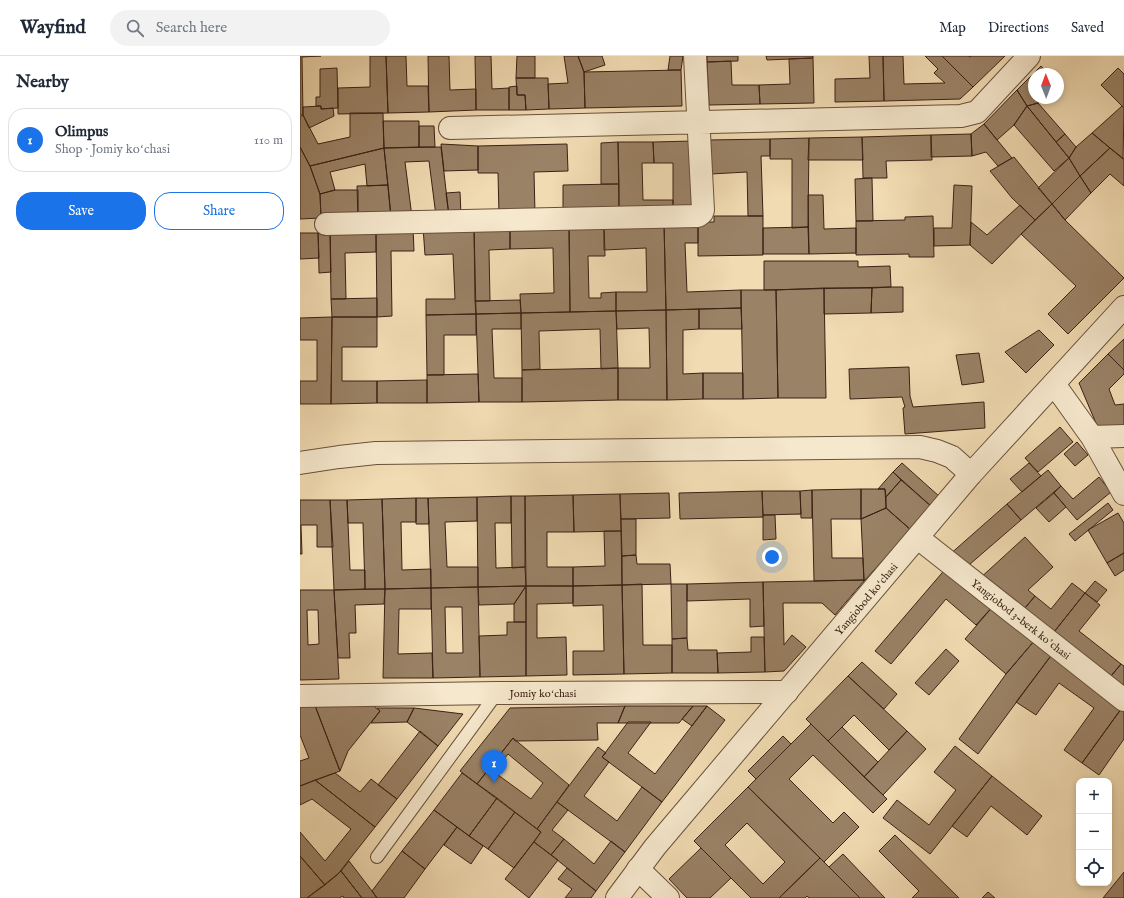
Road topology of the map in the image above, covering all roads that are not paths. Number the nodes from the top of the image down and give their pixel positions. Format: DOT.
graph roads {
  1 [pos="695,56"];
  2 [pos="1029,56"];
  3 [pos="699,123"];
  4 [pos="450,128"];
  5 [pos="326,224"];
  6 [pos="1124,307"];
  7 [pos="1054,384"];
  8 [pos="1124,436"];
  9 [pos="1092,437"];
  10 [pos="300,463"];
  11 [pos="971,474"];
  12 [pos="1124,494"];
  13 [pos="918,538"];
  14 [pos="786,692"];
  15 [pos="497,693"];
  16 [pos="300,696"];
  17 [pos="1124,700"];
  18 [pos="377,857"];
  19 [pos="638,869"];
  20 [pos="617,898"];
  21 [pos="668,898"];
  1 -- 3 [label="street"];
  2 -- 3 [label="street"];
  3 -- 4 [label="street"];
  3 -- 5 [label="street"];
  6 -- 7 [label="street, Yangiobod koʻchasi"];
  7 -- 9 [label="street"];
  7 -- 11 [label="street, Yangiobod koʻchasi"];
  8 -- 9 [label="street"];
  9 -- 12 [label="street"];
  10 -- 11 [label="street"];
  11 -- 13 [label="street, Yangiobod koʻchasi"];
  13 -- 14 [label="street, Yangiobod koʻchasi"];
  13 -- 17 [label="street, Yangiobod 3-berk koʼchasi"];
  14 -- 15 [label="street, Jomiy koʻchasi"];
  14 -- 19 [label="street, Yangiobod koʻchasi"];
  15 -- 16 [label="street, Jomiy koʻchasi"];
  15 -- 18 [label="lane"];
  19 -- 20 [label="street, Yangiobod koʻchasi"];
  19 -- 21 [label="street"];
}
